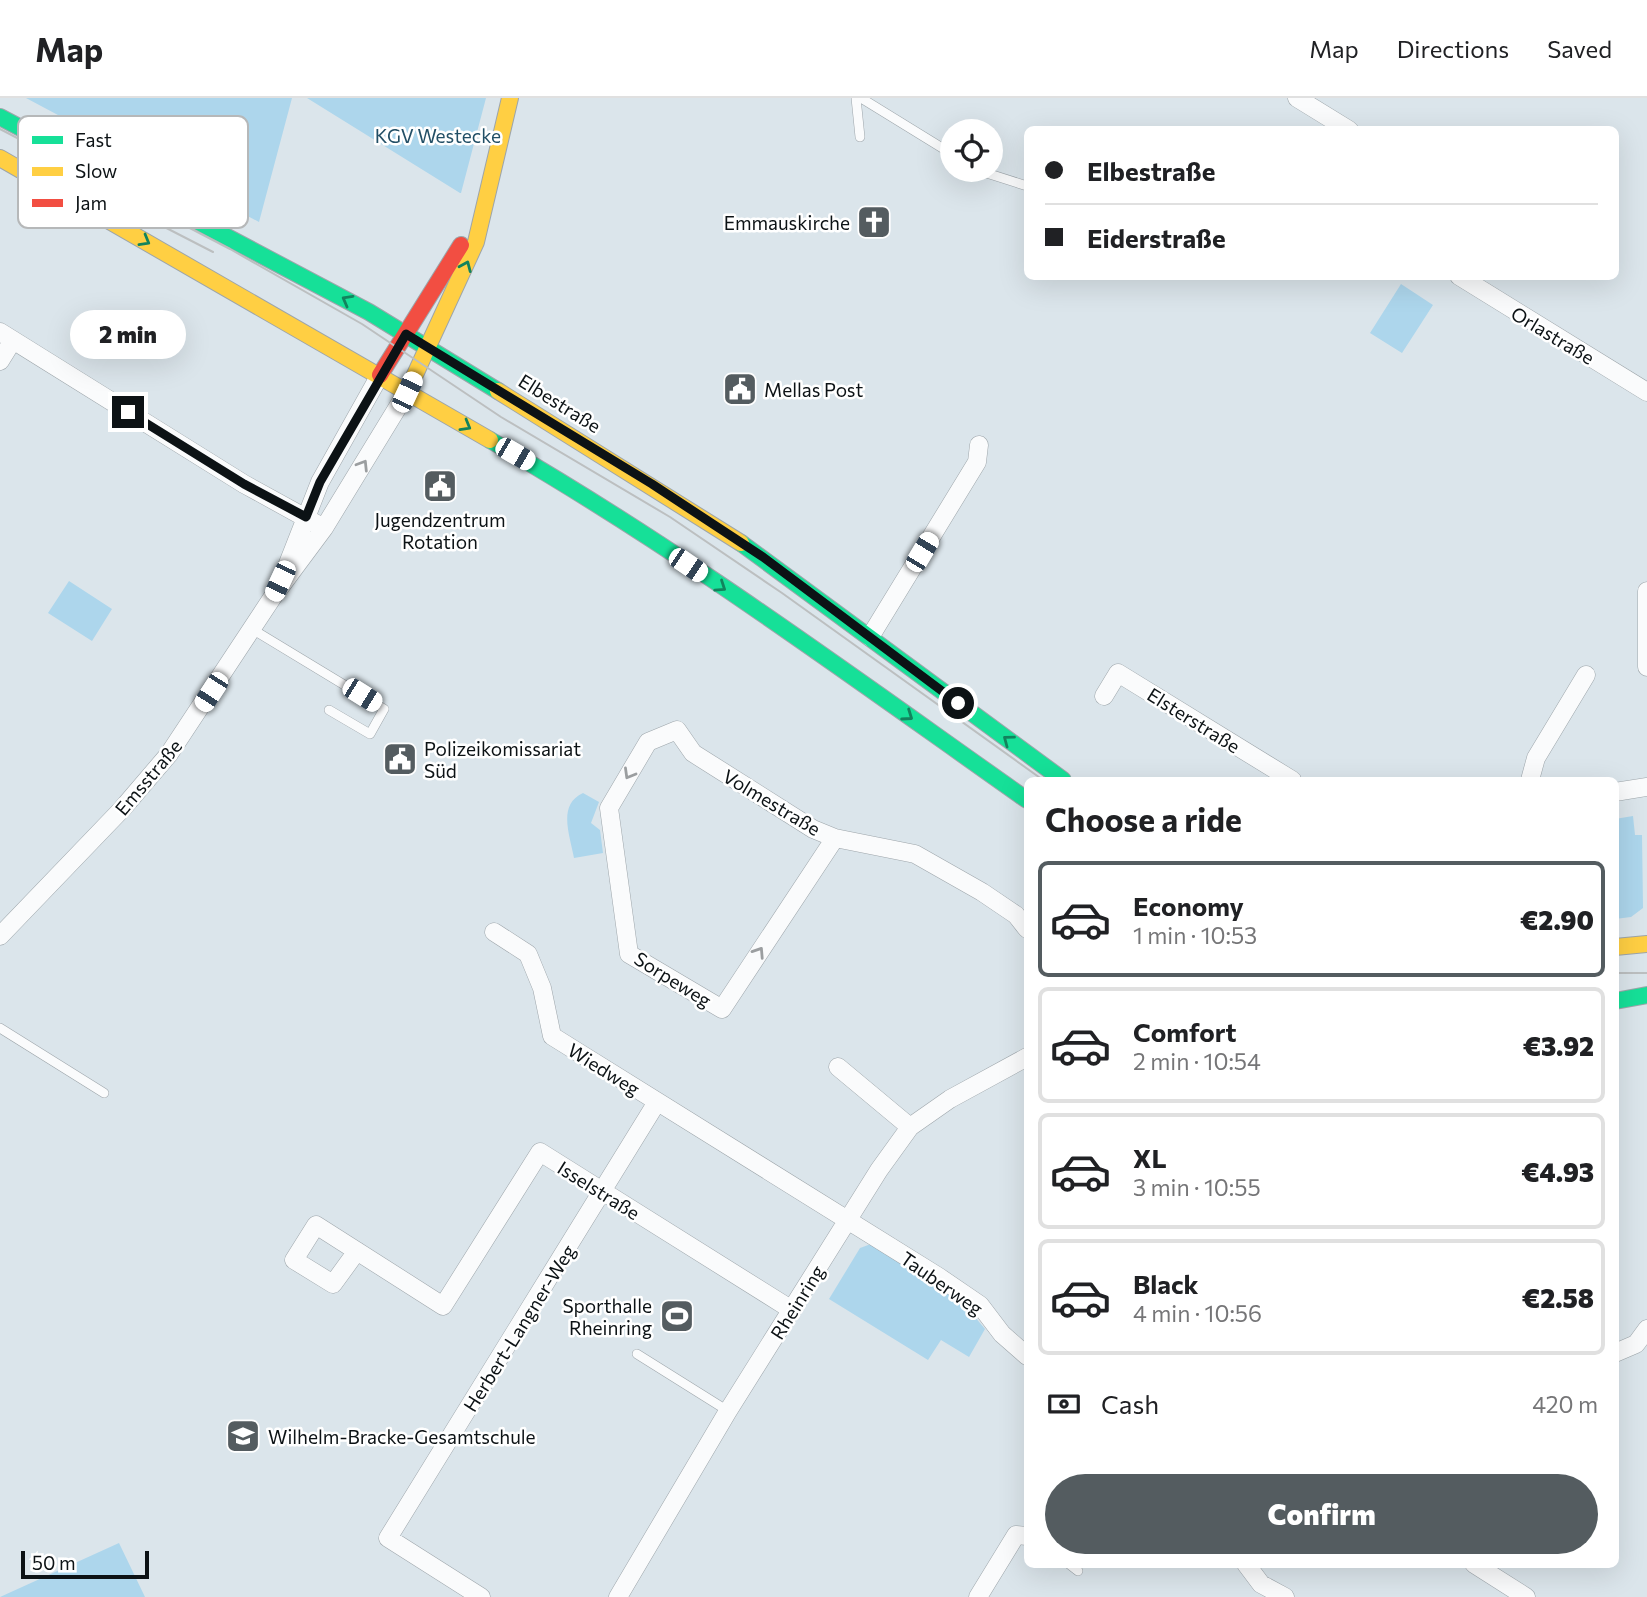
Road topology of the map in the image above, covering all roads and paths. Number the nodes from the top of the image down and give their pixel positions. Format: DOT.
graph roads {
  1 [pos="510,98"];
  2 [pos="858,98"];
  3 [pos="1297,98"];
  4 [pos="0,117"];
  5 [pos="1342,126"];
  6 [pos="18,127"];
  7 [pos="860,136"];
  8 [pos="940,147"];
  9 [pos="0,158"];
  10 [pos="18,168"];
  11 [pos="1003,178"];
  12 [pos="1024,185"];
  13 [pos="484,201"];
  14 [pos="123,228"];
  15 [pos="208,228"];
  16 [pos="1465,280"];
  17 [pos="406,334"];
  18 [pos="6,336"];
  19 [pos="429,347"];
  20 [pos="0,361"];
  21 [pos="380,375"];
  22 [pos="407,392"];
  23 [pos="1647,392"];
  24 [pos="979,445"];
  25 [pos="306,517"];
  26 [pos="324,528"];
  27 [pos="1647,591"];
  28 [pos="272,598"];
  29 [pos="252,629"];
  30 [pos="870,637"];
  31 [pos="1647,667"];
  32 [pos="1586,675"];
  33 [pos="1104,696"];
  34 [pos="329,710"];
  35 [pos="677,730"];
  36 [pos="1059,777"];
  37 [pos="1287,777"];
  38 [pos="1531,777"];
  39 [pos="1647,787"];
  40 [pos="1619,791"];
  41 [pos="1024,798"];
  42 [pos="835,838"];
  43 [pos="1024,925"];
  44 [pos="494,932"];
  45 [pos="0,936"];
  46 [pos="1647,944"];
  47 [pos="1619,947"];
  48 [pos="1647,995"];
  49 [pos="1619,1000"];
  50 [pos="0,1028"];
  51 [pos="1024,1060"];
  52 [pos="838,1067"];
  53 [pos="104,1093"];
  54 [pos="657,1102"];
  55 [pos="910,1127"];
  56 [pos="639,1131"];
  57 [pos="603,1192"];
  58 [pos="848,1221"];
  59 [pos="356,1251"];
  60 [pos="792,1310"];
  61 [pos="1647,1329"];
  62 [pos="1619,1351"];
  63 [pos="1024,1353"];
  64 [pos="637,1354"];
  65 [pos="728,1411"];
  66 [pos="1024,1536"];
  67 [pos="1074,1568"];
  68 [pos="1249,1568"];
  69 [pos="1480,1568"];
  70 [pos="1077,1571"];
  71 [pos="481,1597"];
  72 [pos="618,1597"];
  73 [pos="978,1597"];
  74 [pos="1285,1597"];
  75 [pos="1526,1597"];
  1 -- 13 [label="street"];
  2 -- 7 [label="lane"];
  2 -- 8 [label="lane"];
  3 -- 5 [label="street"];
  6 -- 4 [label="street, Elbestraße, one-way"];
  9 -- 10 [label="street, one-way"];
  11 -- 12 [label="lane"];
  13 -- 17 [label="street"];
  19 -- 13 [label="street, one-way"];
  14 -- 21 [label="street, one-way"];
  17 -- 15 [label="street, Elbestraße, one-way"];
  16 -- 23 [label="street, Orlastraße"];
  17 -- 19 [label="street, Elbestraße"];
  17 -- 21 [label="street"];
  18 -- 20 [label="street"];
  18 -- 25 [label="street"];
  19 -- 22 [label="street"];
  19 -- 30 [label="street, Elbestraße"];
  21 -- 22 [label="street"];
  21 -- 25 [label="street, Emsstraße"];
  26 -- 22 [label="street, Emsstraße, one-way"];
  22 -- 41 [label="street, one-way"];
  24 -- 30 [label="street"];
  25 -- 26 [label="street"];
  25 -- 28 [label="street, Emsstraße"];
  26 -- 28 [label="street, Emsstraße"];
  27 -- 31 [label="street"];
  28 -- 29 [label="street, Emsstraße"];
  29 -- 34 [label="lane"];
  29 -- 45 [label="street, Emsstraße"];
  36 -- 30 [label="street, Elbestraße, one-way"];
  32 -- 38 [label="street"];
  33 -- 37 [label="street, Elsterstraße"];
  35 -- 42 [label="street, Volmestraße"];
  35 -- 42 [label="street, Sorpeweg, one-way"];
  39 -- 40 [label="street"];
  42 -- 43 [label="street, Volmestraße"];
  44 -- 54 [label="street, Wiedweg"];
  46 -- 47 [label="street"];
  48 -- 49 [label="street"];
  50 -- 53 [label="lane"];
  51 -- 55 [label="street, Rheinring"];
  52 -- 55 [label="street"];
  54 -- 56 [label="street, Wiedweg"];
  54 -- 58 [label="street, Wiedweg"];
  55 -- 58 [label="street, Rheinring"];
  56 -- 57 [label="street, Herbert-Langner-Weg"];
  57 -- 59 [label="street, Isselstraße"];
  57 -- 60 [label="street, Isselstraße"];
  57 -- 71 [label="street, Herbert-Langner-Weg"];
  58 -- 60 [label="street, Rheinring"];
  58 -- 63 [label="street, Tauberweg"];
  60 -- 65 [label="street, Rheinring"];
  61 -- 62 [label="street"];
  64 -- 65 [label="lane"];
  65 -- 72 [label="street, Rheinring"];
  66 -- 73 [label="street"];
  67 -- 70 [label="lane"];
  68 -- 74 [label="street"];
  69 -- 75 [label="street"];
}
